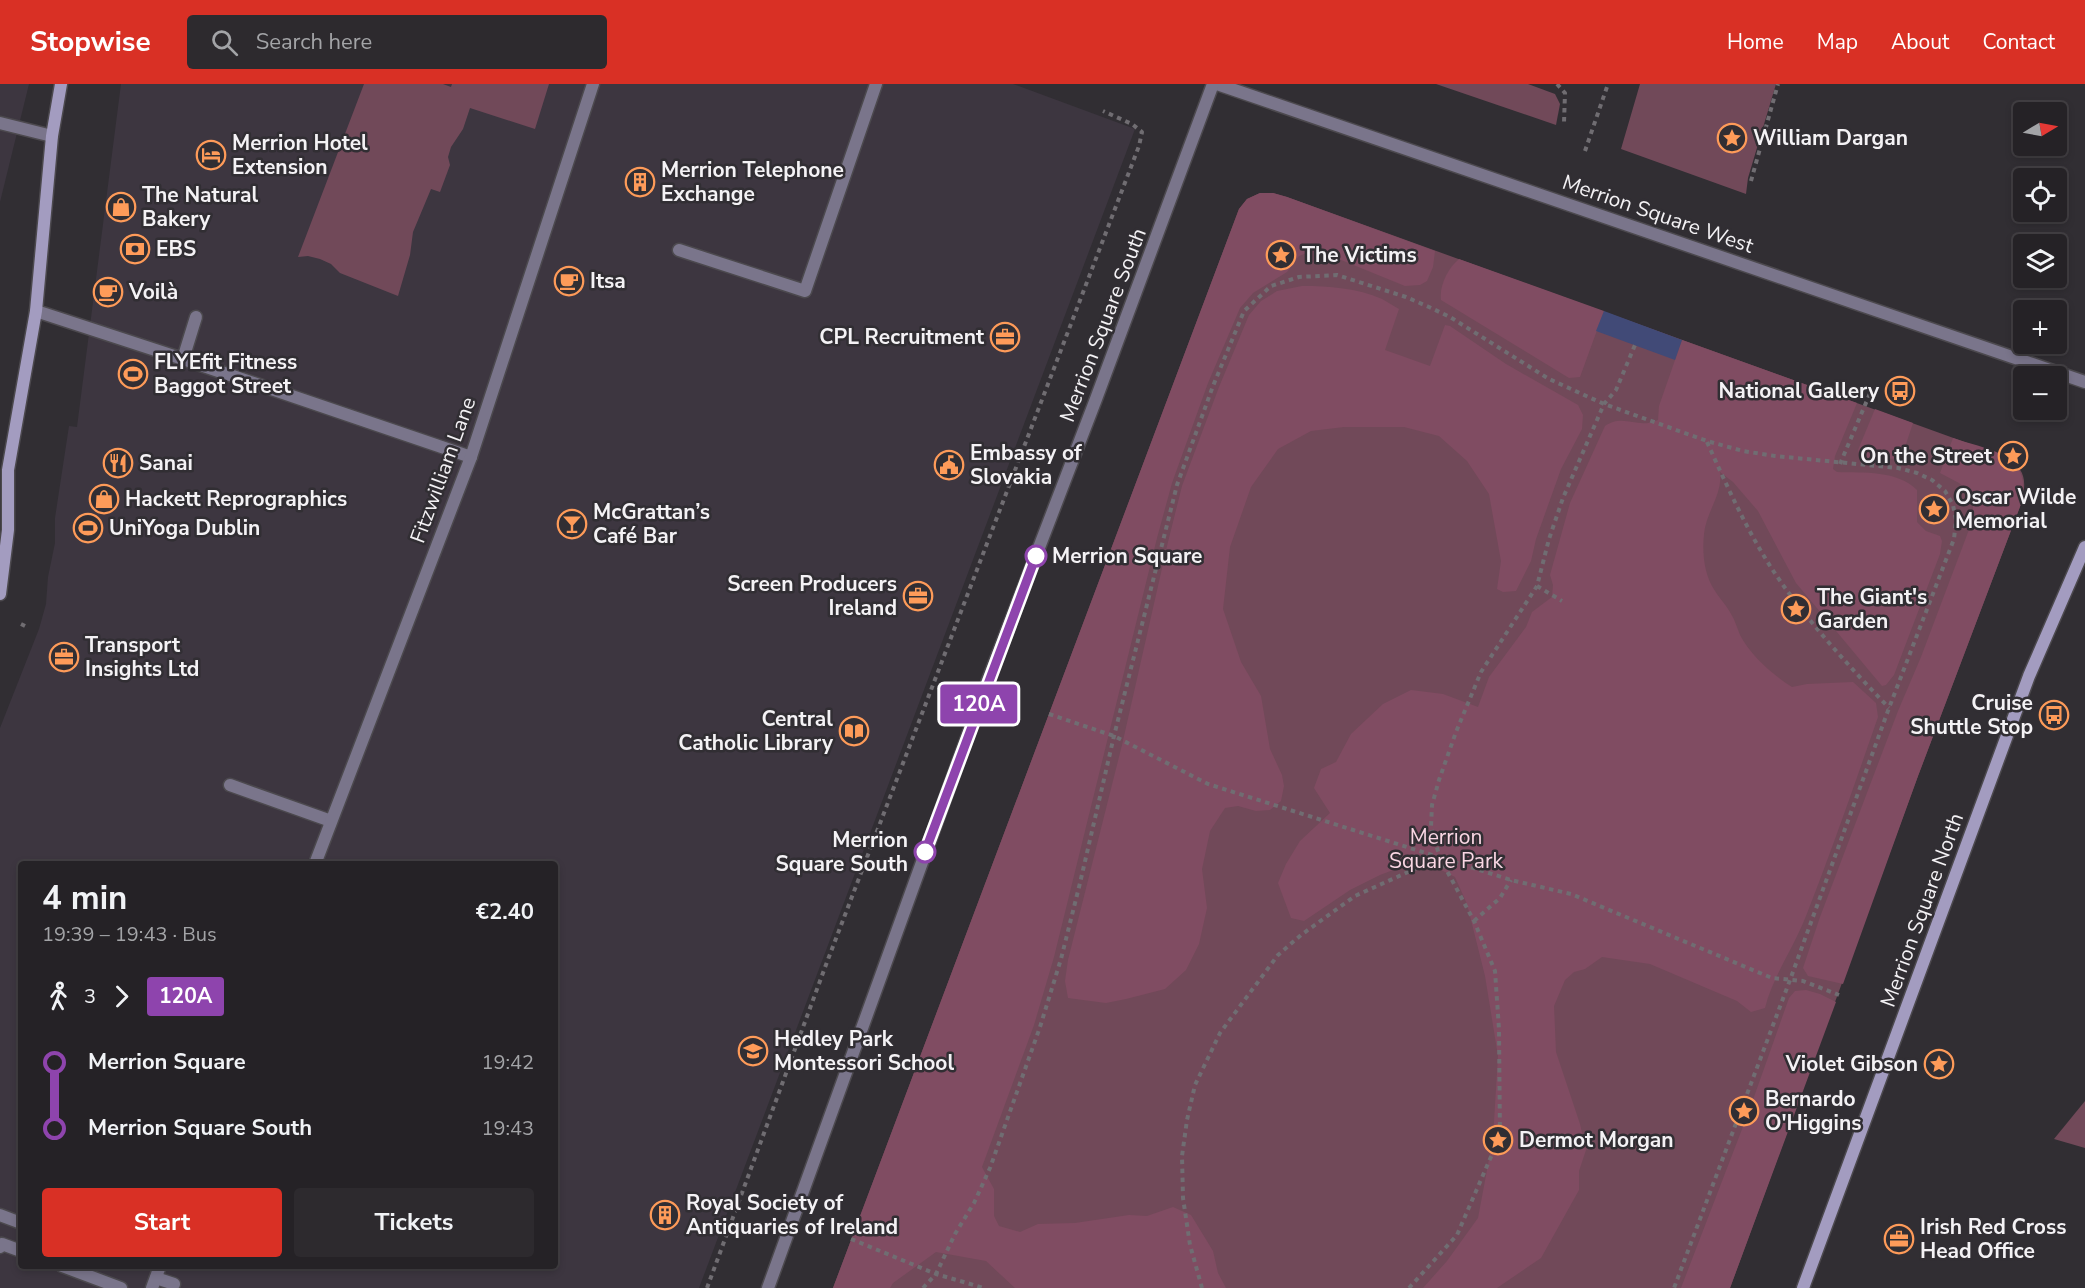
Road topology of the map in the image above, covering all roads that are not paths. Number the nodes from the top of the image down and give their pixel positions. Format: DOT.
graph roads {
  1 [pos="61,84"];
  2 [pos="593,84"];
  3 [pos="876,84"];
  4 [pos="1215,84"];
  5 [pos="0,123"];
  6 [pos="52,136"];
  7 [pos="679,250"];
  8 [pos="36,311"];
  9 [pos="196,316"];
  10 [pos="183,359"];
  11 [pos="2085,382"];
  12 [pos="471,457"];
  13 [pos="4,473"];
  14 [pos="2085,548"];
  15 [pos="0,594"];
  16 [pos="230,785"];
  17 [pos="331,821"];
  18 [pos="316,861"];
  19 [pos="0,1215"];
  20 [pos="18,1222"];
  21 [pos="0,1247"];
  22 [pos="18,1250"];
  23 [pos="70,1269"];
  24 [pos="154,1283"];
  25 [pos="174,1284"];
  26 [pos="121,1288"];
  27 [pos="768,1288"];
  28 [pos="1803,1288"];
  1 -- 6 [label="main road"];
  2 -- 12 [label="street, Fitzwilliam Lane"];
  3 -- 7 [label="street"];
  4 -- 11 [label="street, Merrion Square West"];
  4 -- 27 [label="street, Merrion Square South"];
  5 -- 6 [label="street"];
  6 -- 8 [label="main road"];
  8 -- 10 [label="street"];
  8 -- 13 [label="main road"];
  9 -- 10 [label="street"];
  10 -- 12 [label="street"];
  12 -- 17 [label="street, Fitzwilliam Lane"];
  13 -- 15 [label="main road"];
  14 -- 28 [label="main road, Merrion Square North"];
  16 -- 17 [label="street"];
  17 -- 18 [label="street, Fitzwilliam Lane"];
  19 -- 20 [label="street"];
  21 -- 22 [label="street"];
  23 -- 26 [label="street"];
  24 -- 25 [label="street"];
}
